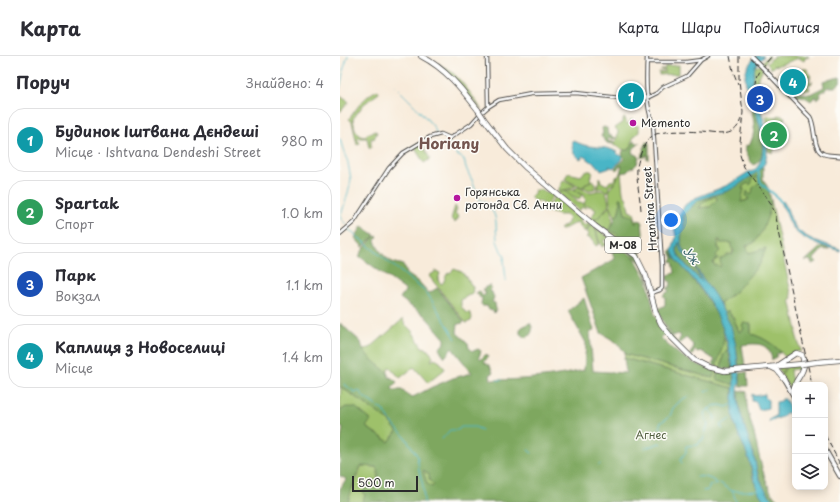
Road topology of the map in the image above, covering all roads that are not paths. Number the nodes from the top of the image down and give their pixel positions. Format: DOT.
graph roads {
  1 [pos="421,56"];
  2 [pos="487,56"];
  3 [pos="647,56"];
  4 [pos="708,56"];
  5 [pos="751,56"];
  6 [pos="701,60"];
  7 [pos="647,62"];
  8 [pos="652,62"];
  9 [pos="647,97"];
  10 [pos="488,107"];
  11 [pos="480,112"];
  12 [pos="840,156"];
  13 [pos="340,234"];
  14 [pos="651,293"];
  15 [pos="840,360"];
  16 [pos="803,364"];
  17 [pos="789,365"];
  18 [pos="777,367"];
  19 [pos="784,379"];
  20 [pos="795,382"];
  21 [pos="792,393"];
  22 [pos="827,454"];
  23 [pos="840,476"];
  1 -- 11 [label="highway, М-08"];
  2 -- 10 [label="street"];
  3 -- 7 [label="street"];
  3 -- 8 [label="street"];
  4 -- 6 [label="street"];
  5 -- 12 [label="main road, bridge"];
  6 -- 8 [label="street"];
  6 -- 9 [label="street"];
  7 -- 8 [label="street"];
  7 -- 9 [label="street"];
  9 -- 10 [label="street"];
  9 -- 14 [label="street, Hranitna Street"];
  10 -- 11 [label="street"];
  11 -- 13 [label="street"];
  11 -- 14 [label="highway, М-08, bridge"];
  14 -- 18 [label="highway, М-08"];
  15 -- 16 [label="highway, bridge"];
  16 -- 17 [label="highway"];
  16 -- 18 [label="highway"];
  16 -- 20 [label="highway"];
  17 -- 18 [label="highway"];
  17 -- 19 [label="highway"];
  18 -- 19 [label="highway"];
  19 -- 21 [label="main road"];
  22 -- 23 [label="main road"];
}
